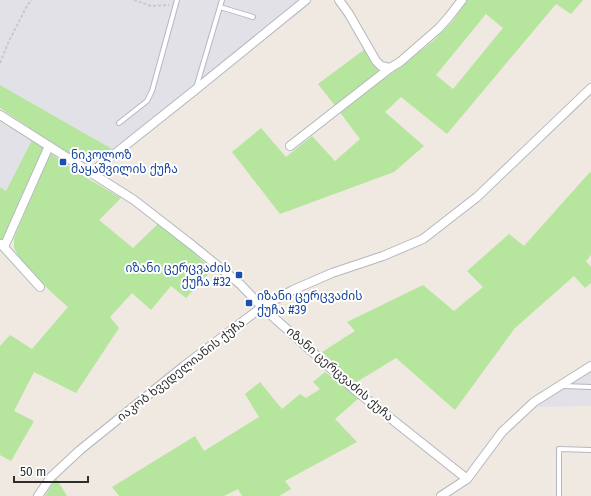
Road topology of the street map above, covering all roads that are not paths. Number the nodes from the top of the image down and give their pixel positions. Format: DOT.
graph roads {
  1 [pos="177,0"];
  2 [pos="222,0"];
  3 [pos="306,0"];
  4 [pos="339,0"];
  5 [pos="462,0"];
  6 [pos="220,6"];
  7 [pos="252,17"];
  8 [pos="390,68"];
  9 [pos="591,88"];
  10 [pos="195,90"];
  11 [pos="0,115"];
  12 [pos="119,122"];
  13 [pos="48,146"];
  14 [pos="290,146"];
  15 [pos="92,172"];
  16 [pos="2,247"];
  17 [pos="40,287"];
  18 [pos="262,306"];
  19 [pos="591,366"];
  20 [pos="560,386"];
  21 [pos="591,387"];
  22 [pos="591,450"];
  23 [pos="467,479"];
  24 [pos="38,496"];
  25 [pos="441,496"];
  26 [pos="559,496"];
  1 -- 12 [label="lane"];
  2 -- 6 [label="lane"];
  3 -- 10 [label="street"];
  4 -- 8 [label="street"];
  5 -- 8 [label="street"];
  6 -- 7 [label="lane"];
  6 -- 10 [label="lane"];
  8 -- 14 [label="street"];
  9 -- 18 [label="street, იაკობ ხვედელიანის ქუჩა"];
  10 -- 15 [label="street"];
  11 -- 13 [label="street, იზანი ცერცვაძის ქუჩა"];
  13 -- 15 [label="street, იზანი ცერცვაძის ქუჩა"];
  13 -- 16 [label="street"];
  15 -- 18 [label="street, იზანი ცერცვაძის ქუჩა"];
  16 -- 17 [label="street"];
  18 -- 23 [label="street, იზანი ცერცვაძის ქუჩა"];
  18 -- 24 [label="street, იაკობ ხვედელიანის ქუჩა"];
  19 -- 20 [label="street"];
  20 -- 21 [label="lane"];
  20 -- 23 [label="street"];
  22 -- 26 [label="lane"];
  23 -- 25 [label="street"];
}
